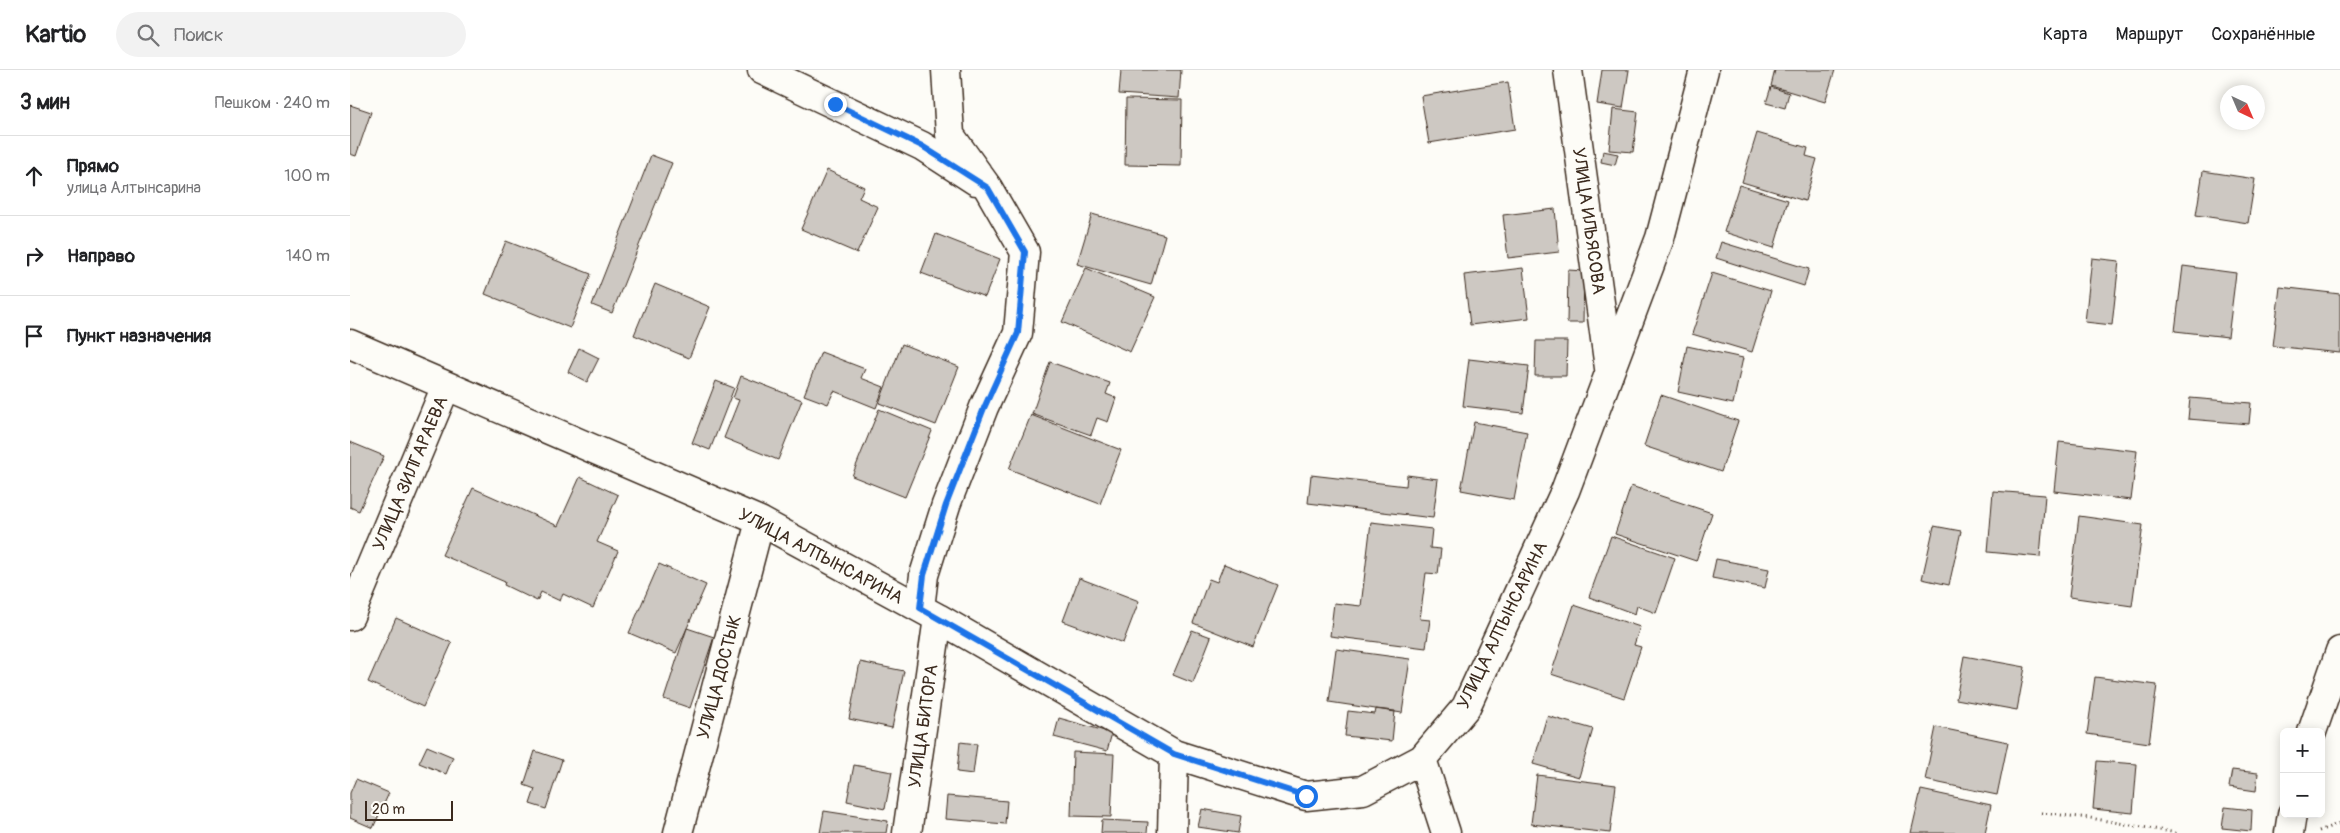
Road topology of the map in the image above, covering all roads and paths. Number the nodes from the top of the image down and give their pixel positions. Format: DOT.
graph roads {
  1 [pos="762,70"];
  2 [pos="946,70"];
  3 [pos="1568,70"];
  4 [pos="1704,70"];
  5 [pos="988,188"];
  6 [pos="350,344"];
  7 [pos="1610,372"];
  8 [pos="446,386"];
  9 [pos="760,521"];
  10 [pos="929,613"];
  11 [pos="350,616"];
  12 [pos="2340,651"];
  13 [pos="2313,728"];
  14 [pos="1174,754"];
  15 [pos="1422,759"];
  16 [pos="2041,812"];
  17 [pos="2292,818"];
  18 [pos="2340,823"];
  19 [pos="678,833"];
  20 [pos="907,833"];
  21 [pos="1172,833"];
  22 [pos="1446,833"];
  23 [pos="2177,833"];
  24 [pos="2290,833"];
  25 [pos="2313,833"];
  1 -- 5 [label="street"];
  2 -- 5 [label="street, УЛИЦА БИТОРА"];
  3 -- 7 [label="street, УЛИЦА ИЛЬЯСОВА"];
  4 -- 7 [label="street, УЛИЦА АЛТЫНСАРИНА"];
  5 -- 10 [label="street, УЛИЦА БИТОРА"];
  6 -- 8 [label="street, УЛИЦА АЛТЫНСАРИНА"];
  7 -- 15 [label="street, УЛИЦА АЛТЫНСАРИНА"];
  8 -- 9 [label="street, УЛИЦА АЛТЫНСАРИНА"];
  8 -- 11 [label="street, УЛИЦА ЗИЛГАРАЕВА"];
  9 -- 10 [label="street, УЛИЦА АЛТЫНСАРИНА"];
  9 -- 19 [label="street, УЛИЦА ДОСТЫК"];
  10 -- 14 [label="street, УЛИЦА АЛТЫНСАРИНА"];
  10 -- 20 [label="street, УЛИЦА БИТОРА"];
  12 -- 13 [label="street"];
  14 -- 15 [label="street, УЛИЦА АЛТЫНСАРИНА"];
  14 -- 21 [label="street"];
  15 -- 22 [label="street"];
  16 -- 23 [label="path"];
  17 -- 24 [label="street"];
  18 -- 25 [label="path"];
}
